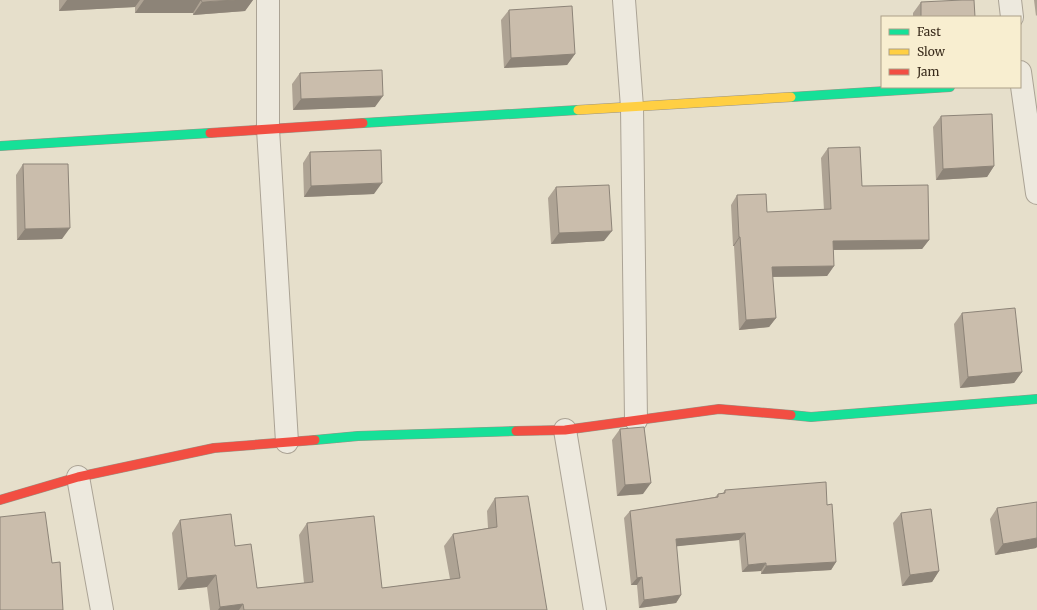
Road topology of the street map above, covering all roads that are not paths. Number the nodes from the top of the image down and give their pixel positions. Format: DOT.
graph roads {
  1 [pos="268,0"];
  2 [pos="624,0"];
  3 [pos="1010,0"];
  4 [pos="1012,16"];
  5 [pos="1021,86"];
  6 [pos="934,88"];
  7 [pos="632,107"];
  8 [pos="268,129"];
  9 [pos="0,146"];
  10 [pos="1037,193"];
  11 [pos="1037,399"];
  12 [pos="636,420"];
  13 [pos="565,430"];
  14 [pos="286,442"];
  15 [pos="78,477"];
  16 [pos="0,500"];
  17 [pos="102,610"];
  18 [pos="595,610"];
  1 -- 8 [label="street"];
  2 -- 7 [label="street"];
  3 -- 4 [label="street"];
  5 -- 10 [label="street"];
  6 -- 7 [label="street"];
  7 -- 8 [label="street"];
  7 -- 12 [label="street"];
  8 -- 9 [label="street"];
  8 -- 14 [label="street"];
  11 -- 12 [label="street"];
  12 -- 13 [label="street"];
  13 -- 14 [label="street"];
  13 -- 18 [label="street"];
  14 -- 15 [label="street"];
  15 -- 16 [label="street"];
  15 -- 17 [label="street"];
}
